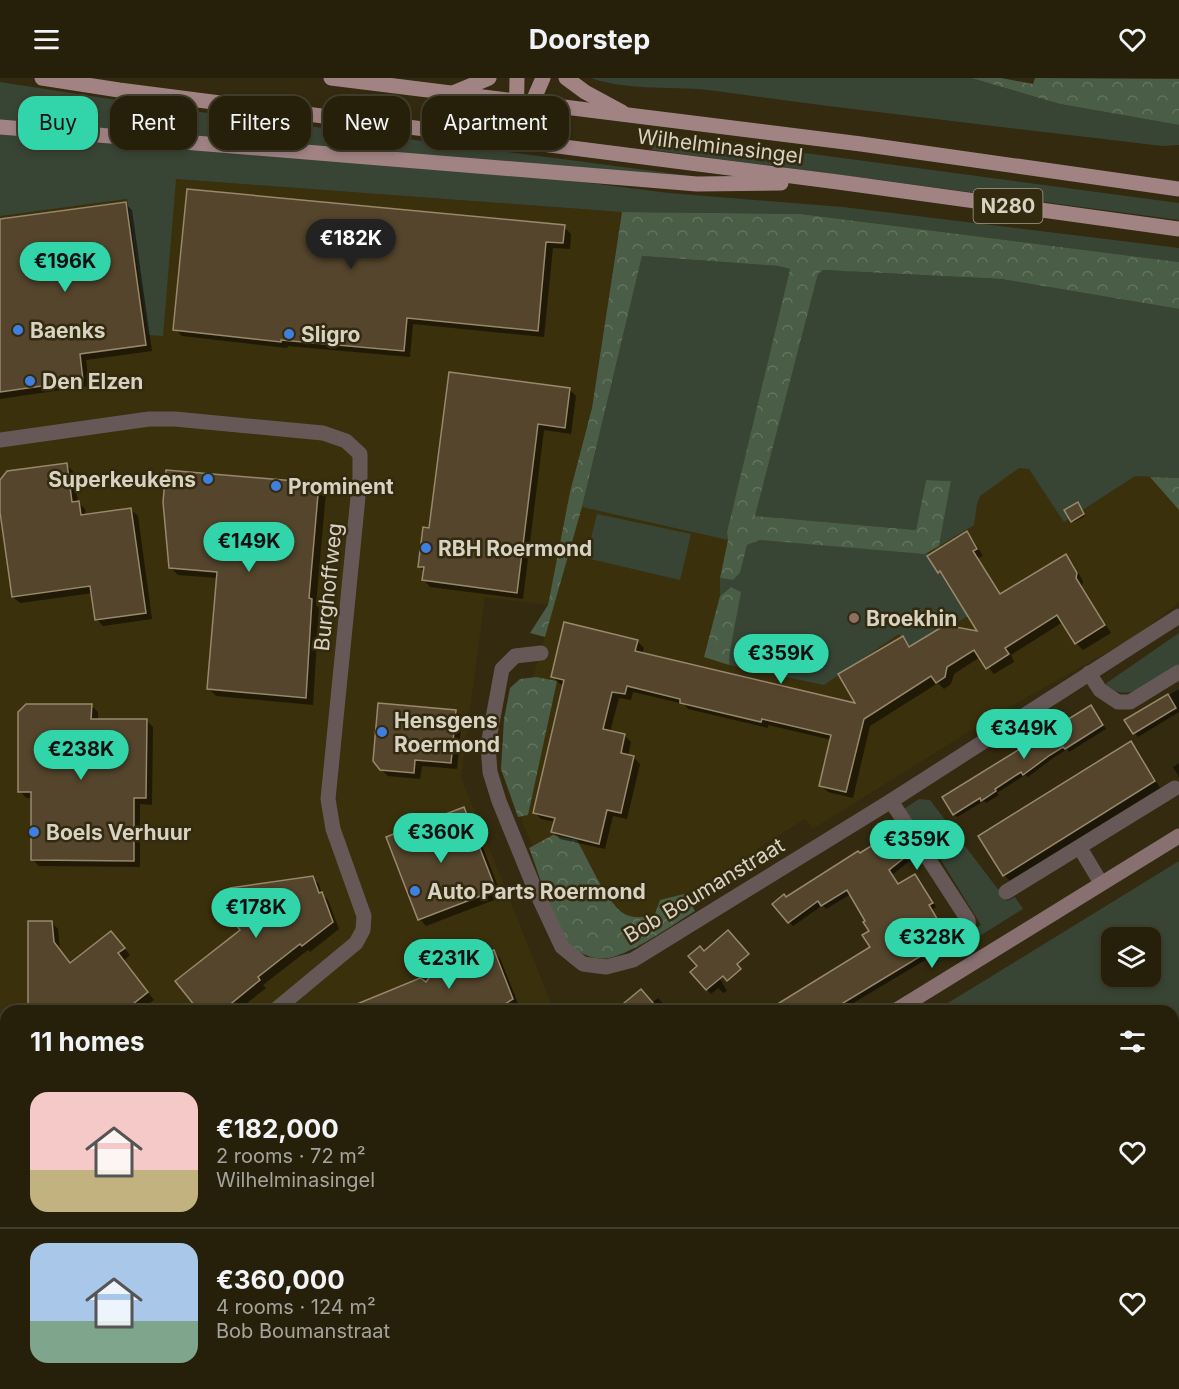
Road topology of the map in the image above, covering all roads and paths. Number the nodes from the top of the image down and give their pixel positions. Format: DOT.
graph roads {
  1 [pos="42,78"];
  2 [pos="331,78"];
  3 [pos="489,78"];
  4 [pos="518,78"];
  5 [pos="543,78"];
  6 [pos="566,78"];
  7 [pos="451,94"];
  8 [pos="468,96"];
  9 [pos="517,96"];
  10 [pos="536,96"];
  11 [pos="569,109"];
  12 [pos="630,117"];
  13 [pos="0,127"];
  14 [pos="422,130"];
  15 [pos="569,149"];
  16 [pos="838,183"];
  17 [pos="1179,189"];
  18 [pos="1179,230"];
  19 [pos="0,440"];
  20 [pos="1179,616"];
  21 [pos="542,654"];
  22 [pos="1179,672"];
  23 [pos="1089,673"];
  24 [pos="1175,788"];
  25 [pos="891,801"];
  26 [pos="1179,836"];
  27 [pos="1080,848"];
  28 [pos="1101,883"];
  29 [pos="1006,892"];
  30 [pos="969,931"];
  31 [pos="281,1005"];
  32 [pos="905,1005"];
  1 -- 14 [label="main road, Wilhelminasingel / N280"];
  2 -- 7 [label="main road, Wilhelminasingel / N280"];
  3 -- 7 [label="main road"];
  4 -- 9 [label="main road"];
  5 -- 10 [label="main road"];
  6 -- 12 [label="main road, N280"];
  7 -- 8 [label="main road, Wilhelminasingel / N280"];
  11 -- 12 [label="main road, Wilhelminasingel / N280"];
  12 -- 17 [label="main road, Wilhelminasingel / N280"];
  13 -- 16 [label="main road, N280"];
  15 -- 16 [label="main road, Wilhelminasingel / N280"];
  16 -- 18 [label="main road, Wilhelminasingel / N280"];
  19 -- 31 [label="street, Burghoffweg"];
  20 -- 23 [label="street, Bob Boumanstraat"];
  21 -- 25 [label="street, Bob Boumanstraat"];
  22 -- 23 [label="street"];
  23 -- 25 [label="street, Bob Boumanstraat"];
  24 -- 27 [label="street"];
  25 -- 30 [label="street"];
  26 -- 28 [label="street"];
  27 -- 28 [label="street"];
  27 -- 29 [label="street"];
  28 -- 32 [label="street"];
}
